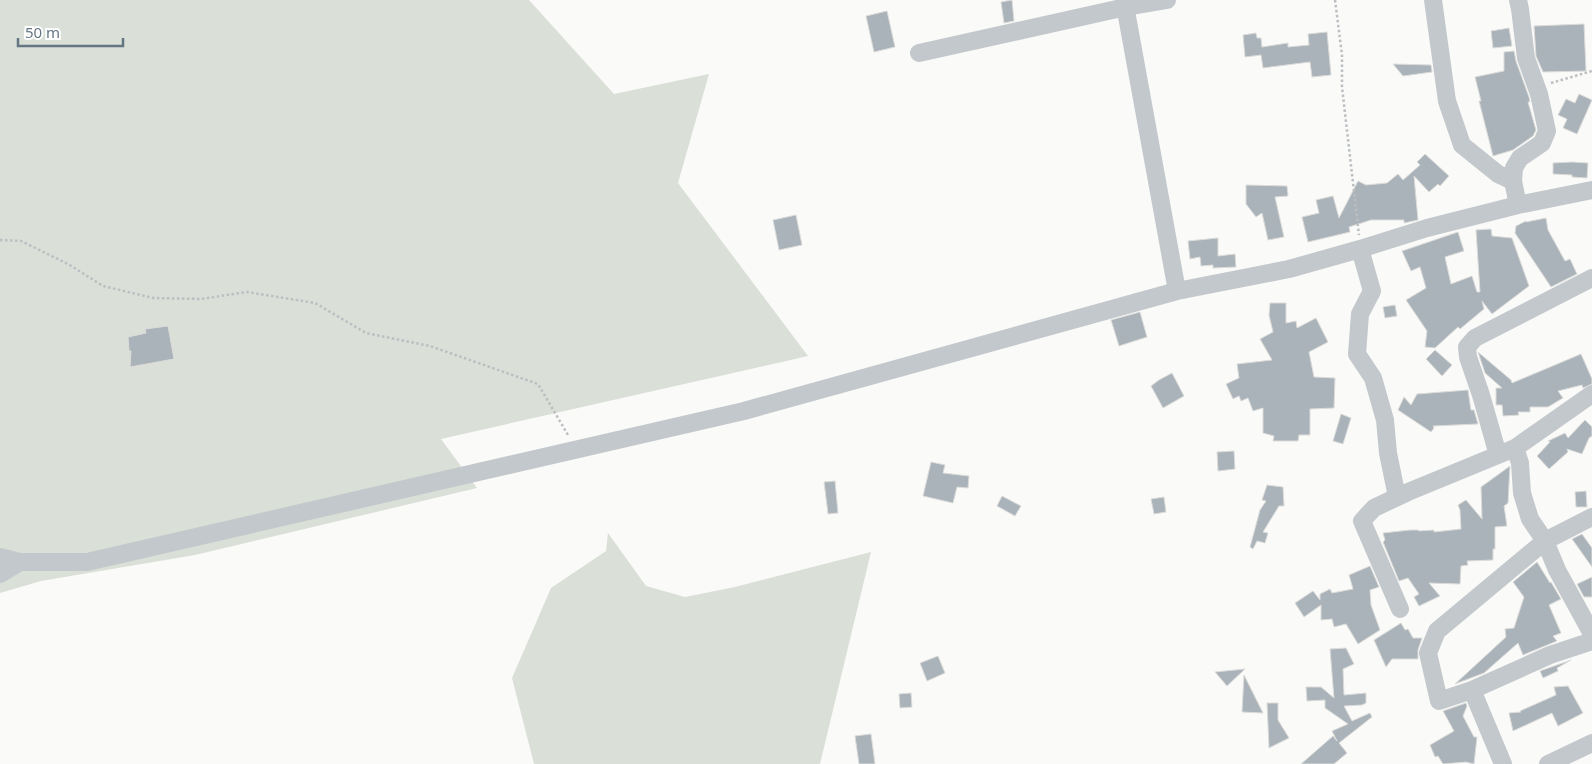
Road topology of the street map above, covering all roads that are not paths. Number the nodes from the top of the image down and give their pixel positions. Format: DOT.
graph roads {
  1 [pos="1167,0"];
  2 [pos="1433,0"];
  3 [pos="1518,0"];
  4 [pos="1125,4"];
  5 [pos="919,53"];
  6 [pos="1513,181"];
  7 [pos="1592,190"];
  8 [pos="1518,205"];
  9 [pos="1360,249"];
  10 [pos="1592,278"];
  11 [pos="1177,291"];
  12 [pos="1592,394"];
  13 [pos="1516,448"];
  14 [pos="1498,455"];
  15 [pos="1398,497"];
  16 [pos="1592,517"];
  17 [pos="1545,541"];
  18 [pos="0,557"];
  19 [pos="20,562"];
  20 [pos="0,574"];
  21 [pos="1400,610"];
  22 [pos="1592,634"];
  23 [pos="1592,641"];
  24 [pos="1472,690"];
  25 [pos="1592,744"];
  26 [pos="1503,764"];
  27 [pos="1548,764"];
  1 -- 4 [label="street"];
  2 -- 6 [label="street"];
  3 -- 6 [label="street"];
  4 -- 5 [label="street"];
  4 -- 11 [label="street"];
  6 -- 8 [label="street"];
  7 -- 8 [label="street"];
  8 -- 9 [label="street"];
  9 -- 11 [label="street"];
  9 -- 15 [label="street"];
  10 -- 14 [label="street"];
  11 -- 19 [label="street"];
  12 -- 13 [label="street"];
  13 -- 14 [label="street"];
  13 -- 17 [label="street"];
  14 -- 15 [label="street"];
  15 -- 21 [label="street"];
  16 -- 17 [label="street"];
  17 -- 22 [label="street"];
  17 -- 24 [label="street"];
  18 -- 19 [label="street"];
  19 -- 20 [label="street"];
  23 -- 24 [label="street"];
  24 -- 26 [label="street"];
  25 -- 27 [label="street"];
}
